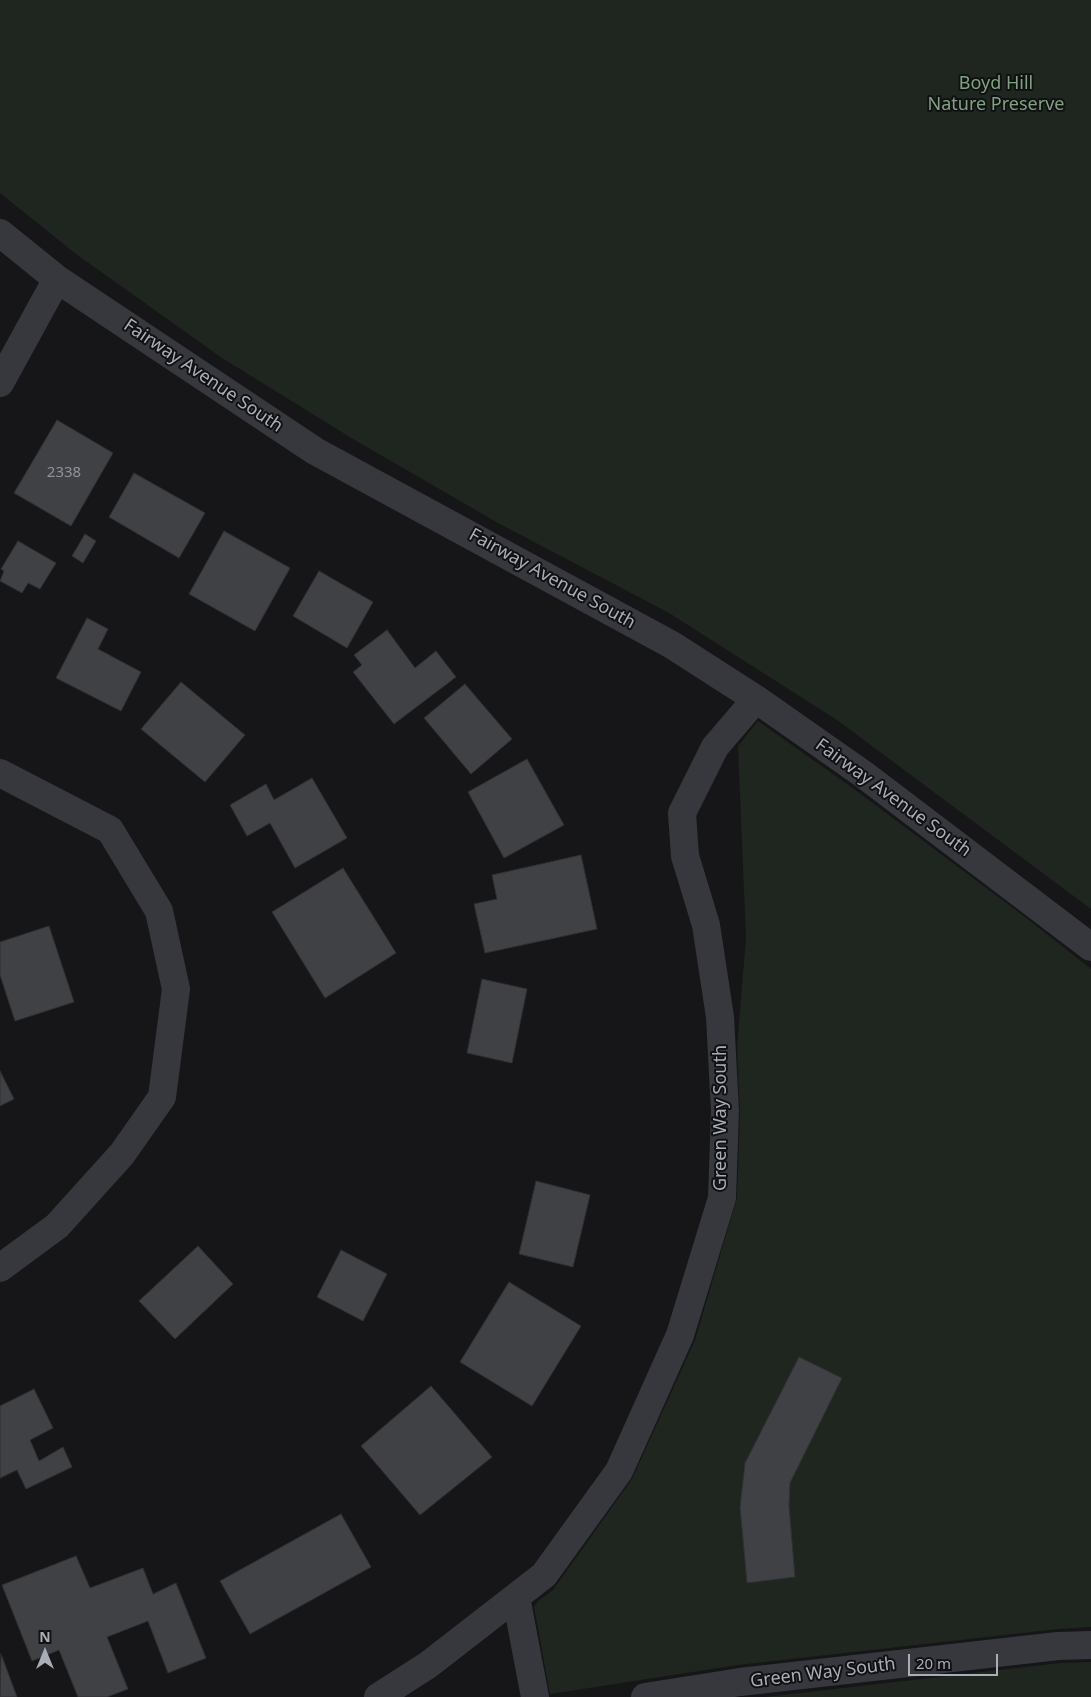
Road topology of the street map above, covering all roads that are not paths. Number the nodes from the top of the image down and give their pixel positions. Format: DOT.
graph roads {
  1 [pos="0,233"];
  2 [pos="57,279"];
  3 [pos="0,382"];
  4 [pos="756,699"];
  5 [pos="0,772"];
  6 [pos="1091,947"];
  7 [pos="0,1268"];
  8 [pos="516,1597"];
  9 [pos="1091,1645"];
  10 [pos="378,1697"];
  11 [pos="535,1697"];
  12 [pos="645,1697"];
  1 -- 2 [label="street, Fairway Avenue South"];
  2 -- 3 [label="street"];
  2 -- 4 [label="street, Fairway Avenue South"];
  4 -- 6 [label="street, Fairway Avenue South"];
  4 -- 8 [label="street, Green Way South"];
  5 -- 7 [label="street"];
  8 -- 10 [label="street, Green Way South"];
  8 -- 11 [label="street"];
  9 -- 12 [label="street, Green Way South"];
}
